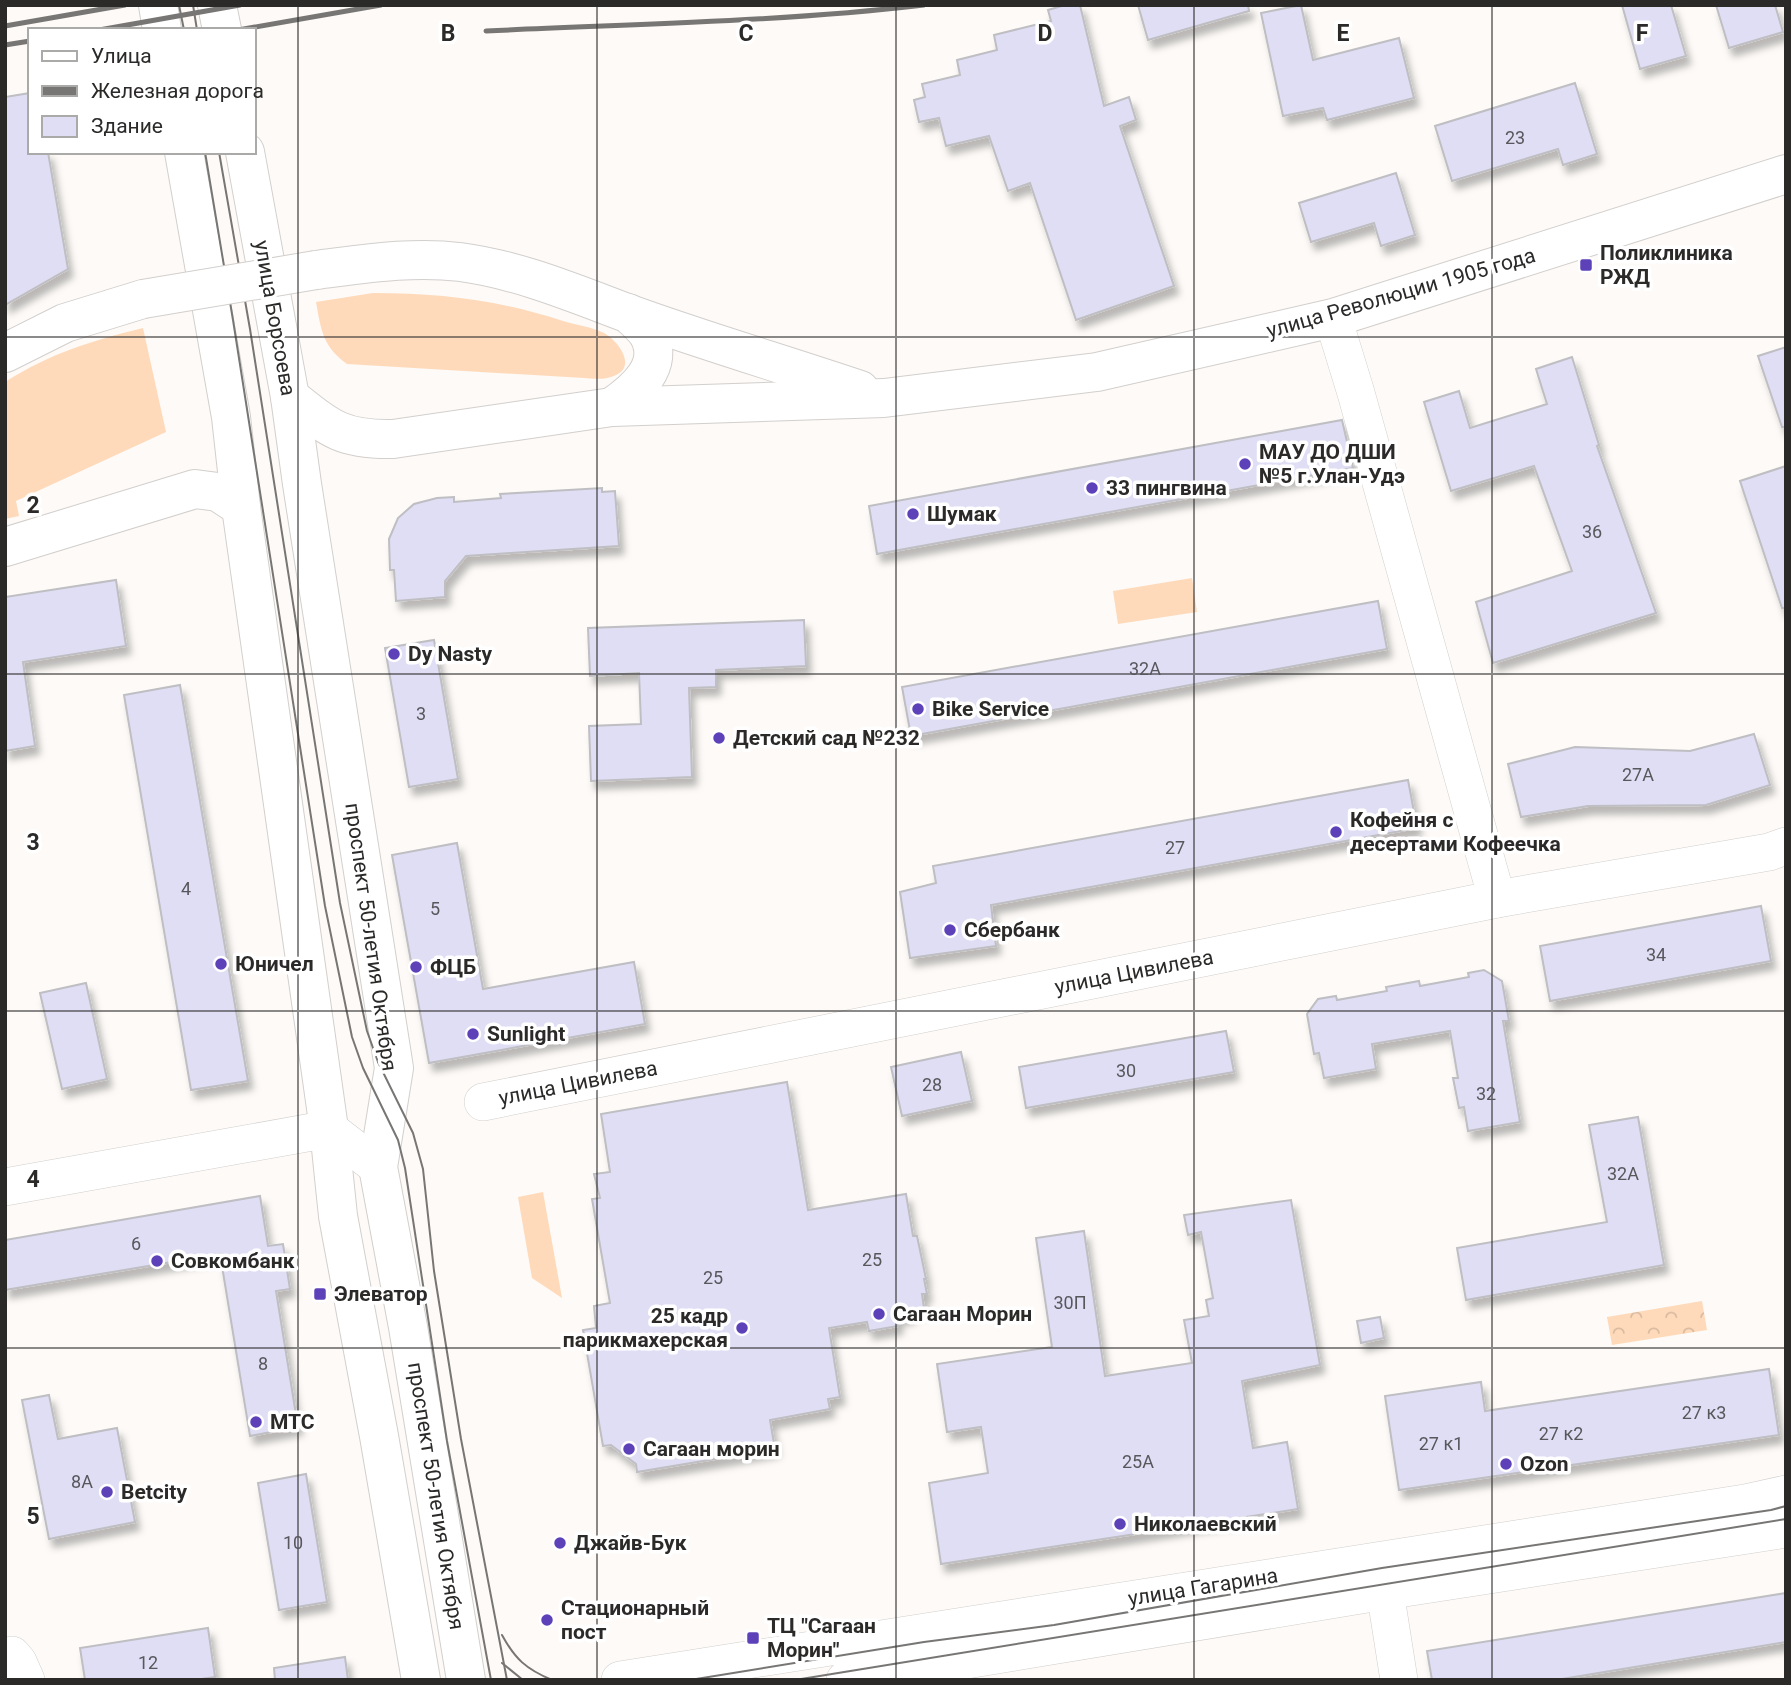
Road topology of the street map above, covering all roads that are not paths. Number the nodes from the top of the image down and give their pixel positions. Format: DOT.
graph roads {
  1 [pos="158,5"];
  2 [pos="217,5"];
  3 [pos="162,28"];
  4 [pos="222,28"];
  5 [pos="184,154"];
  6 [pos="245,154"];
  7 [pos="1786,174"];
  8 [pos="628,313"];
  9 [pos="1333,317"];
  10 [pos="5,353"];
  11 [pos="290,397"];
  12 [pos="884,398"];
  13 [pos="612,407"];
  14 [pos="231,417"];
  15 [pos="302,484"];
  16 [pos="195,489"];
  17 [pos="241,508"];
  18 [pos="13,541"];
  19 [pos="1786,846"];
  20 [pos="1497,899"];
  21 [pos="483,1102"];
  22 [pos="329,1129"];
  23 [pos="378,1167"];
  24 [pos="5,1187"];
  25 [pos="1786,1494"];
  26 [pos="1786,1529"];
  27 [pos="1385,1591"];
  28 [pos="421,1680"];
  29 [pos="467,1680"];
  30 [pos="620,1680"];
  31 [pos="845,1680"];
  32 [pos="1399,1680"];
  1 -- 3 [label="main road"];
  2 -- 4 [label="main road"];
  5 -- 14 [label="main road"];
  6 -- 11 [label="main road, улица Борсоева"];
  7 -- 9 [label="main road, улица Революции 1905 года"];
  8 -- 10 [label="main road, улица Революции 1905 года, bridge"];
  8 -- 12 [label="main road, улица Революции 1905 года"];
  8 -- 13 [label="main road, улица Революции 1905 года"];
  9 -- 12 [label="main road, улица Революции 1905 года"];
  9 -- 20 [label="street"];
  11 -- 13 [label="main road, улица Революции 1905 года"];
  11 -- 15 [label="main road, улица Борсоева"];
  12 -- 13 [label="main road, улица Революции 1905 года"];
  14 -- 16 [label="main road"];
  14 -- 17 [label="main road"];
  15 -- 23 [label="main road, проспект 50-летия Октября"];
  16 -- 17 [label="main road"];
  16 -- 18 [label="main road"];
  17 -- 22 [label="main road"];
  19 -- 20 [label="street, улица Цивилева"];
  20 -- 21 [label="street, улица Цивилева"];
  22 -- 23 [label="street"];
  22 -- 24 [label="street"];
  22 -- 28 [label="main road"];
  23 -- 29 [label="main road, проспект 50-летия Октября"];
  25 -- 30 [label="street, улица Гагарина"];
  26 -- 27 [label="street, улица Гагарина"];
  27 -- 31 [label="street, улица Гагарина"];
  27 -- 32 [label="street"];
}
